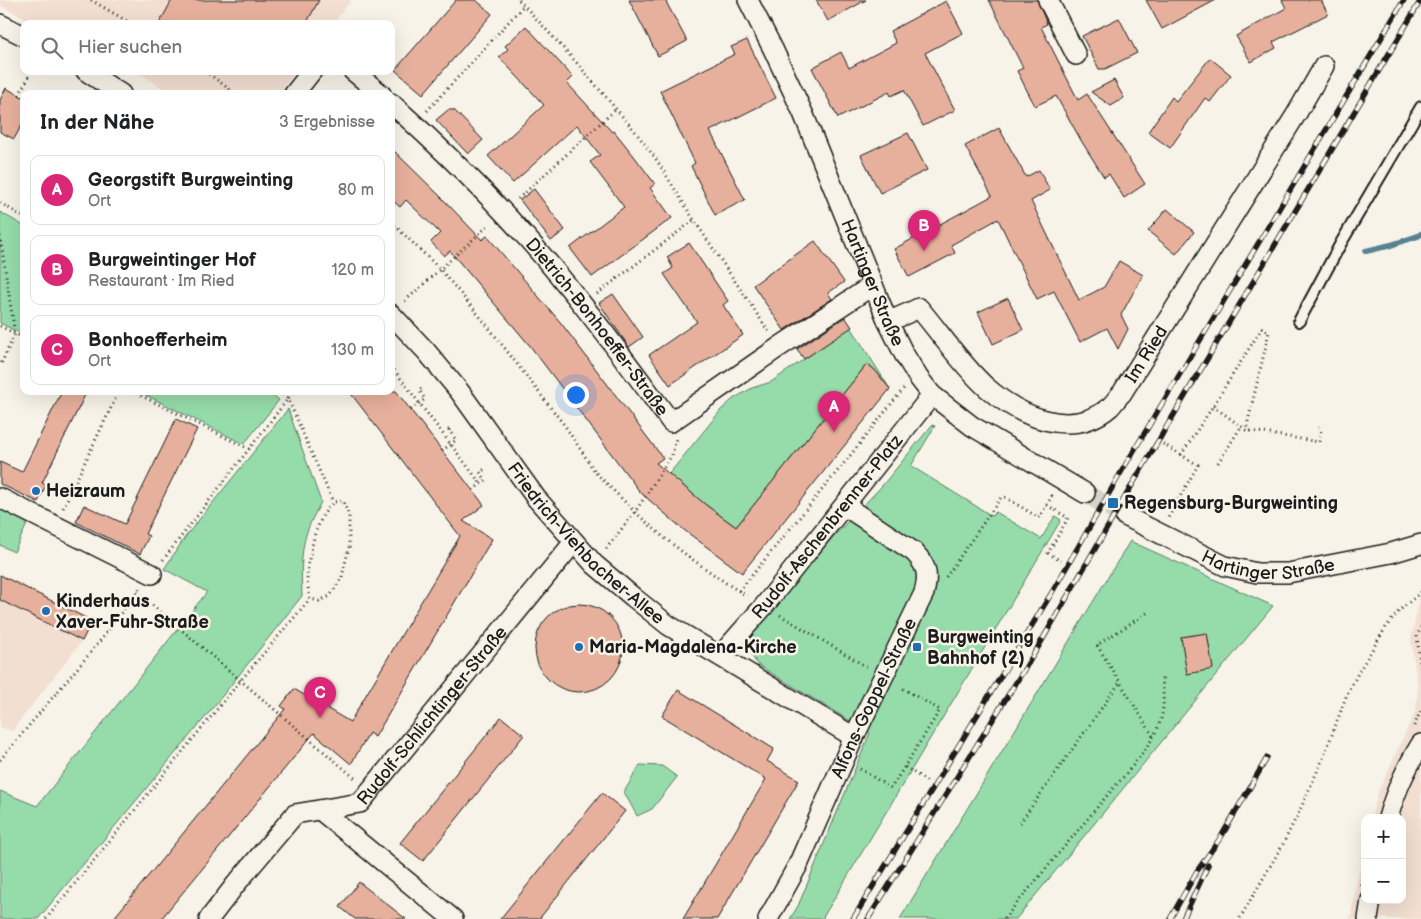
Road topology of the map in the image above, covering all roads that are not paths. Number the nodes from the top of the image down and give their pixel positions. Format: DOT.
graph roads {
  1 [pos="748,0"];
  2 [pos="1048,0"];
  3 [pos="0,24"];
  4 [pos="20,34"];
  5 [pos="1076,55"];
  6 [pos="1324,66"];
  7 [pos="92,75"];
  8 [pos="309,75"];
  9 [pos="358,75"];
  10 [pos="115,90"];
  11 [pos="297,90"];
  12 [pos="376,90"];
  13 [pos="395,107"];
  14 [pos="1421,107"];
  15 [pos="872,285"];
  16 [pos="395,318"];
  17 [pos="1299,321"];
  18 [pos="888,322"];
  19 [pos="932,395"];
  20 [pos="1085,493"];
  21 [pos="0,498"];
  22 [pos="845,506"];
  23 [pos="1125,516"];
  24 [pos="574,542"];
  25 [pos="1420,544"];
  26 [pos="152,574"];
  27 [pos="720,656"];
  28 [pos="854,737"];
  29 [pos="1421,744"];
  30 [pos="320,810"];
  31 [pos="1389,814"];
  32 [pos="1370,904"];
  33 [pos="209,919"];
  34 [pos="453,919"];
  35 [pos="768,919"];
  36 [pos="1368,919"];
  1 -- 15 [label="street, Hartinger Straße"];
  2 -- 5 [label="street"];
  3 -- 4 [label="street"];
  6 -- 18 [label="street, Im Ried"];
  7 -- 10 [label="street"];
  8 -- 11 [label="street"];
  9 -- 12 [label="street"];
  13 -- 15 [label="street, Dietrich-Bonhoeffer-Straße"];
  14 -- 17 [label="lane"];
  15 -- 18 [label="street, Hartinger Straße"];
  16 -- 24 [label="street, Friedrich-Viehbacher-Allee"];
  18 -- 19 [label="street, Hartinger Straße"];
  19 -- 20 [label="street, Hartinger Straße"];
  19 -- 22 [label="street, Rudolf-Aschenbrenner-Platz"];
  21 -- 26 [label="street"];
  22 -- 27 [label="street, Rudolf-Aschenbrenner-Platz"];
  22 -- 28 [label="street, Alfons-Goppel-Straße"];
  23 -- 25 [label="street, Hartinger Straße"];
  24 -- 27 [label="street, Friedrich-Viehbacher-Allee"];
  24 -- 30 [label="street, Rudolf-Schlichtinger-Straße"];
  27 -- 28 [label="street, Friedrich-Viehbacher-Allee"];
  28 -- 35 [label="street, Alfons-Goppel-Straße"];
  29 -- 31 [label="street"];
  30 -- 33 [label="street, Rudolf-Schlichtinger-Straße"];
  30 -- 34 [label="street"];
  32 -- 36 [label="street"];
}
